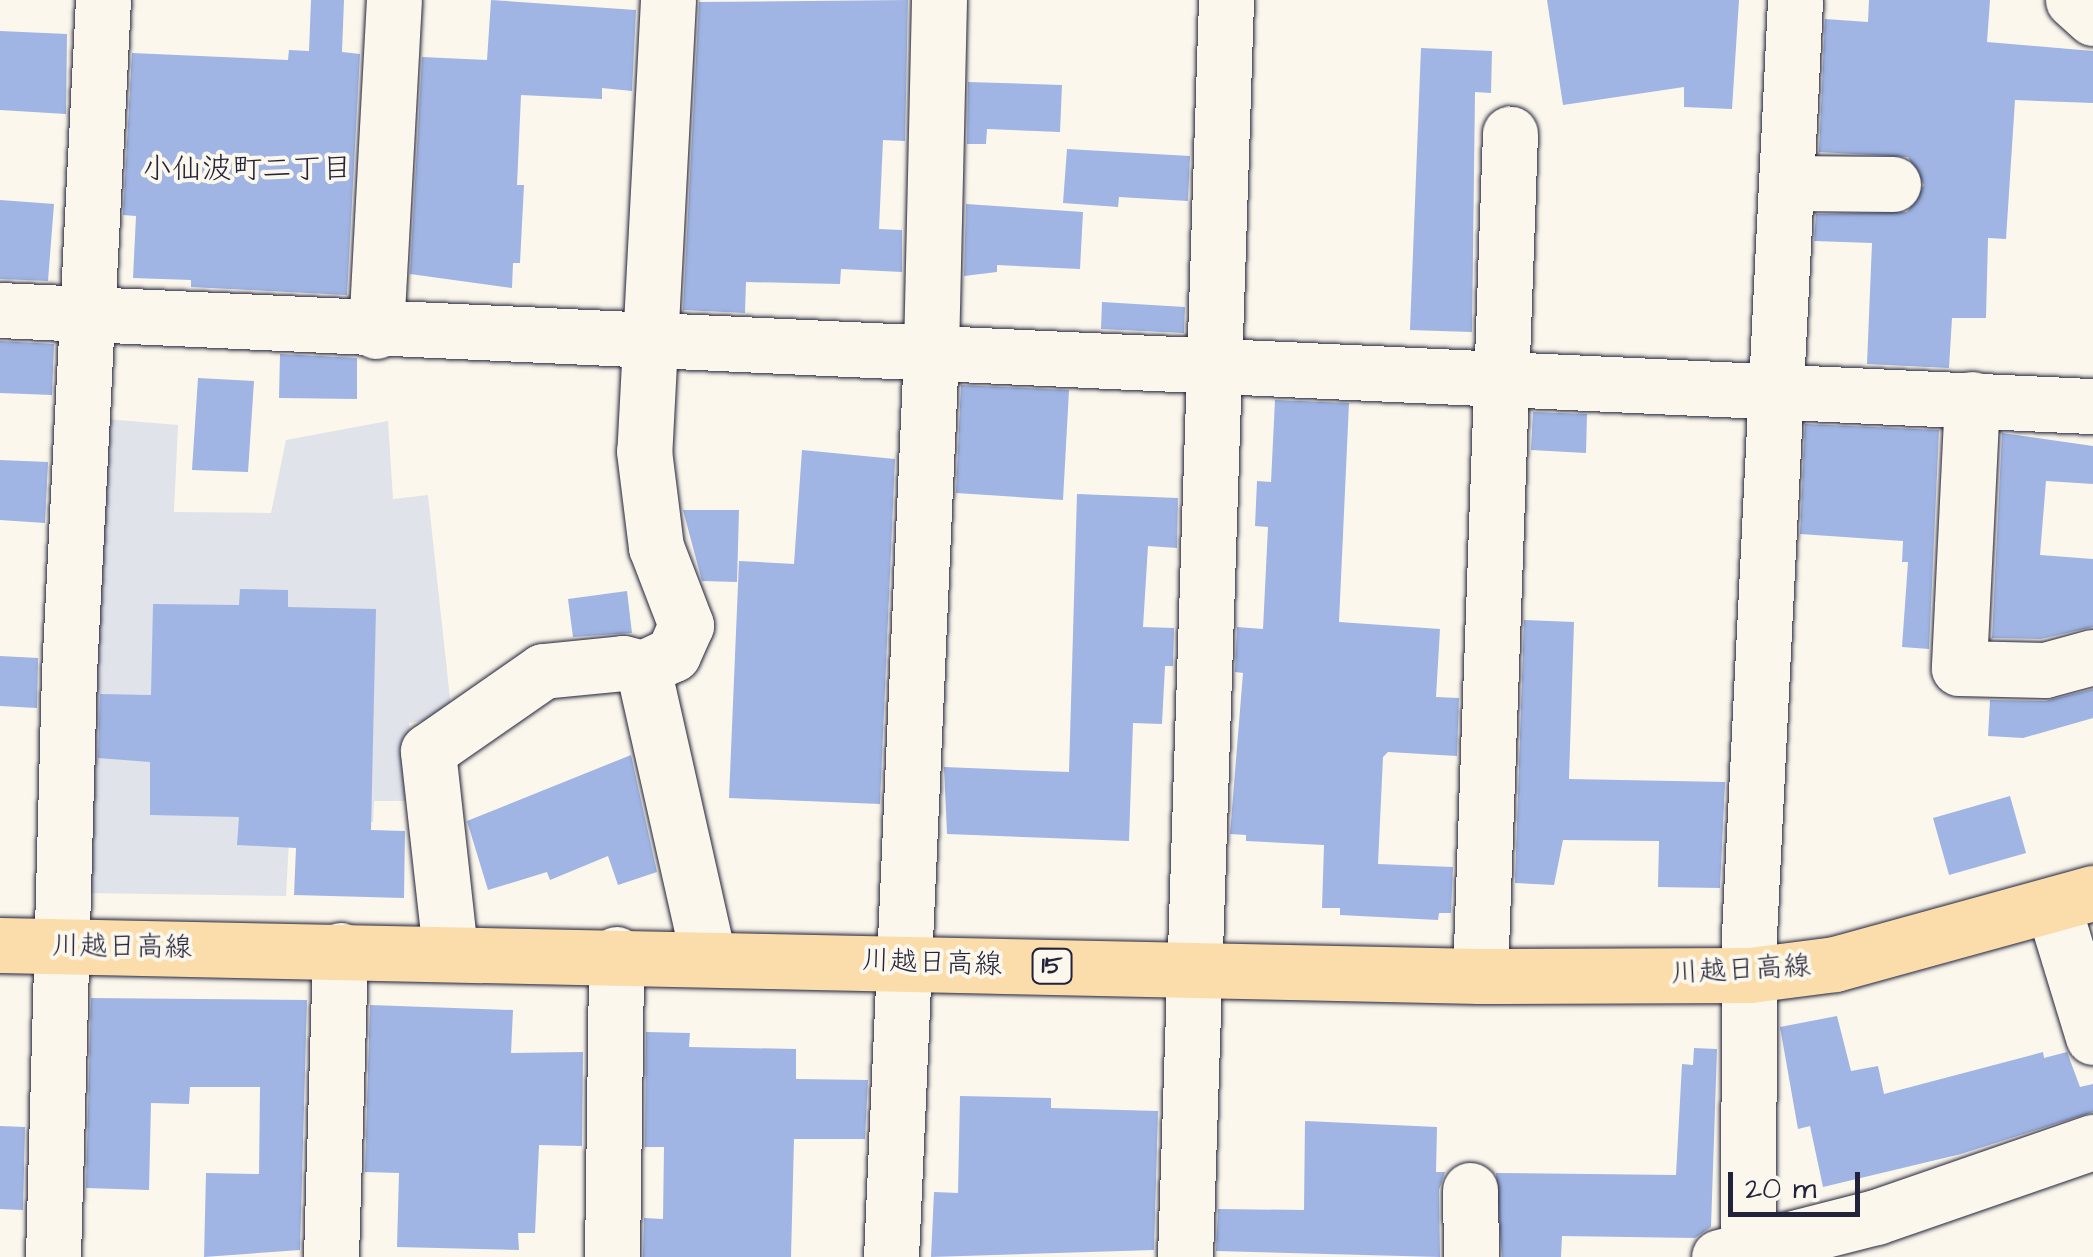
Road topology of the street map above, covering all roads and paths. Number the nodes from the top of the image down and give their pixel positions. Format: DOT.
graph roads {
  1 [pos="103,0"];
  2 [pos="394,0"];
  3 [pos="668,0"];
  4 [pos="939,0"];
  5 [pos="1226,0"];
  6 [pos="1794,0"];
  7 [pos="2073,0"];
  8 [pos="2093,18"];
  9 [pos="1510,134"];
  10 [pos="1790,182"];
  11 [pos="1893,184"];
  12 [pos="0,310"];
  13 [pos="90,314"];
  14 [pos="376,332"];
  15 [pos="648,338"];
  16 [pos="930,352"];
  17 [pos="1213,367"];
  18 [pos="1505,380"];
  19 [pos="1779,394"];
  20 [pos="1972,399"];
  21 [pos="2093,406"];
  22 [pos="2093,657"];
  23 [pos="643,668"];
  24 [pos="2073,899"];
  25 [pos="0,944"];
  26 [pos="59,946"];
  27 [pos="340,950"];
  28 [pos="450,951"];
  29 [pos="616,954"];
  30 [pos="708,956"];
  31 [pos="901,962"];
  32 [pos="1190,969"];
  33 [pos="1750,975"];
  34 [pos="1480,976"];
  35 [pos="2093,1036"];
  36 [pos="2093,1142"];
  37 [pos="1470,1190"];
  38 [pos="1733,1253"];
  39 [pos="53,1257"];
  40 [pos="331,1257"];
  41 [pos="612,1257"];
  42 [pos="892,1257"];
  43 [pos="1185,1257"];
  44 [pos="1471,1257"];
  1 -- 13 [label="street"];
  2 -- 14 [label="street"];
  3 -- 15 [label="street"];
  4 -- 16 [label="street"];
  5 -- 17 [label="street"];
  6 -- 10 [label="street"];
  7 -- 8 [label="street"];
  9 -- 18 [label="street"];
  10 -- 11 [label="street"];
  10 -- 19 [label="street"];
  12 -- 13 [label="street"];
  13 -- 14 [label="street"];
  13 -- 26 [label="street"];
  14 -- 15 [label="street"];
  15 -- 16 [label="street"];
  15 -- 23 [label="street"];
  16 -- 17 [label="street"];
  16 -- 31 [label="street"];
  17 -- 18 [label="street"];
  17 -- 32 [label="street"];
  18 -- 19 [label="street"];
  18 -- 34 [label="street"];
  19 -- 20 [label="street"];
  19 -- 33 [label="street"];
  20 -- 21 [label="street"];
  20 -- 22 [label="street"];
  23 -- 28 [label="street"];
  23 -- 30 [label="street"];
  24 -- 33 [label="main road, 川越日高線 / 15"];
  24 -- 35 [label="street"];
  25 -- 26 [label="main road, 川越日高線 / 15"];
  26 -- 27 [label="main road, 川越日高線 / 15"];
  26 -- 39 [label="street"];
  27 -- 28 [label="main road, 川越日高線 / 15"];
  27 -- 40 [label="street"];
  28 -- 29 [label="main road, 川越日高線 / 15"];
  29 -- 30 [label="main road, 川越日高線 / 15"];
  29 -- 41 [label="street"];
  30 -- 31 [label="main road, 川越日高線 / 15"];
  31 -- 32 [label="main road, 川越日高線 / 15"];
  31 -- 42 [label="street"];
  32 -- 34 [label="main road, 川越日高線 / 15"];
  32 -- 43 [label="street"];
  33 -- 34 [label="main road, 川越日高線 / 15"];
  33 -- 38 [label="street"];
  36 -- 38 [label="street"];
  37 -- 44 [label="street"];
}
